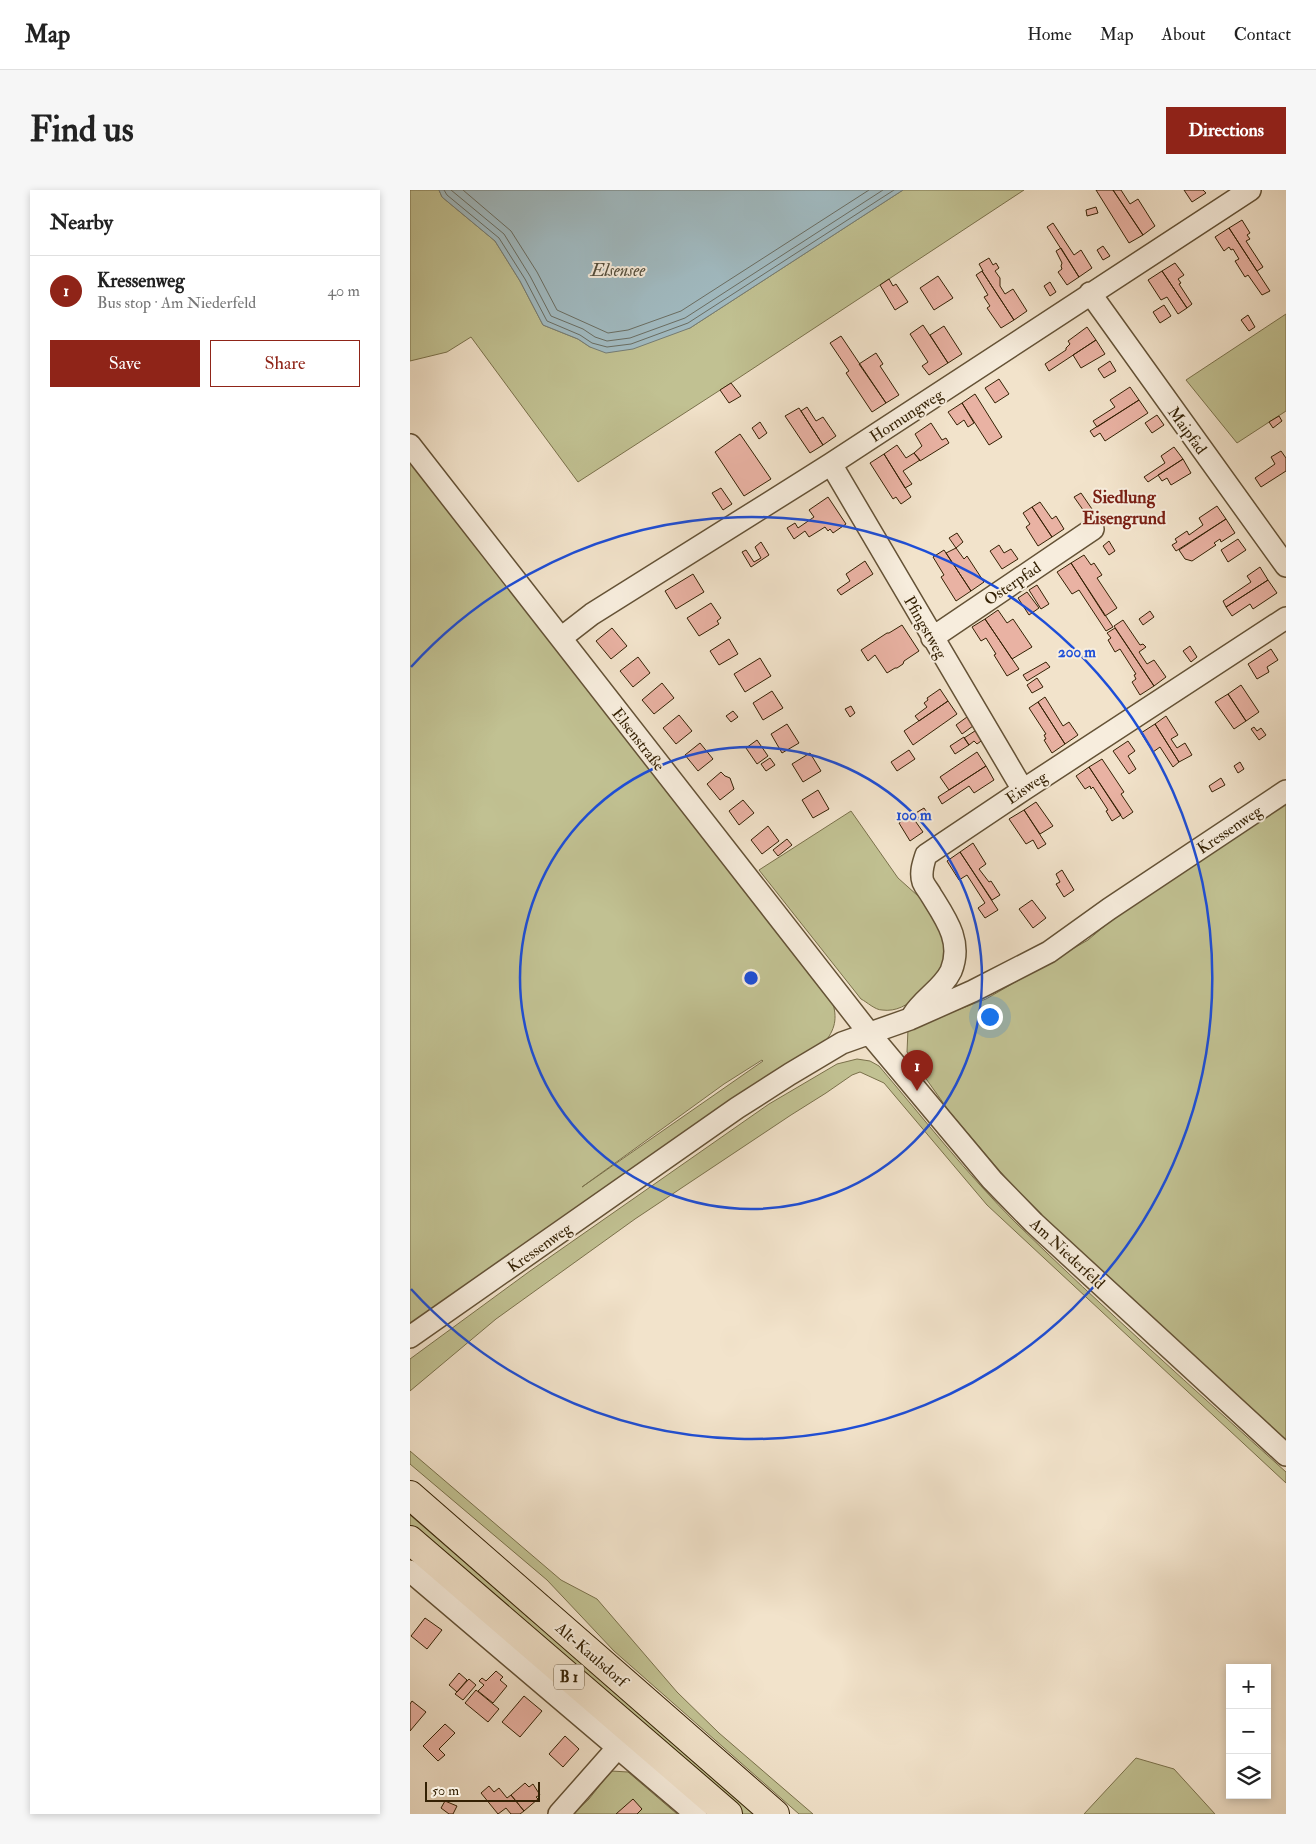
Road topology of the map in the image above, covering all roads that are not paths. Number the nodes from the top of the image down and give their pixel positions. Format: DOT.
graph roads {
  1 [pos="1250,190"];
  2 [pos="1090,293"];
  3 [pos="410,445"];
  4 [pos="831,464"];
  5 [pos="1093,529"];
  6 [pos="1286,566"];
  7 [pos="1286,618"];
  8 [pos="560,638"];
  9 [pos="932,638"];
  10 [pos="1023,790"];
  11 [pos="1286,791"];
  12 [pos="910,1019"];
  13 [pos="869,1033"];
  14 [pos="410,1337"];
  15 [pos="1286,1455"];
  16 [pos="410,1495"];
  17 [pos="410,1540"];
  18 [pos="410,1571"];
  19 [pos="625,1739"];
  20 [pos="559,1814"];
  21 [pos="696,1814"];
  22 [pos="728,1814"];
  23 [pos="775,1814"];
  1 -- 2 [label="street, Hornungweg"];
  2 -- 4 [label="street, Hornungweg"];
  2 -- 6 [label="street, Maipfad"];
  3 -- 8 [label="street, Elsenstraße"];
  4 -- 8 [label="street, Hornungweg"];
  4 -- 9 [label="street, Pfingstweg"];
  5 -- 9 [label="street, Osterpfad"];
  7 -- 10 [label="street, Eisweg"];
  8 -- 13 [label="street, Elsenstraße"];
  9 -- 10 [label="street, Pfingstweg"];
  10 -- 12 [label="street, Eisweg"];
  11 -- 12 [label="street, Kressenweg"];
  12 -- 13 [label="street, Kressenweg"];
  13 -- 14 [label="street, Kressenweg"];
  13 -- 15 [label="street, Am Niederfeld"];
  16 -- 23 [label="main road, Alt-Kaulsdorf / B 1"];
  17 -- 19 [label="main road, Alt-Kaulsdorf / B 1"];
  18 -- 19 [label="street, Alt-Kaulsdorf"];
  19 -- 20 [label="street"];
  19 -- 21 [label="street, Alt-Kaulsdorf"];
  19 -- 22 [label="main road, Alt-Kaulsdorf / B 1"];
}
